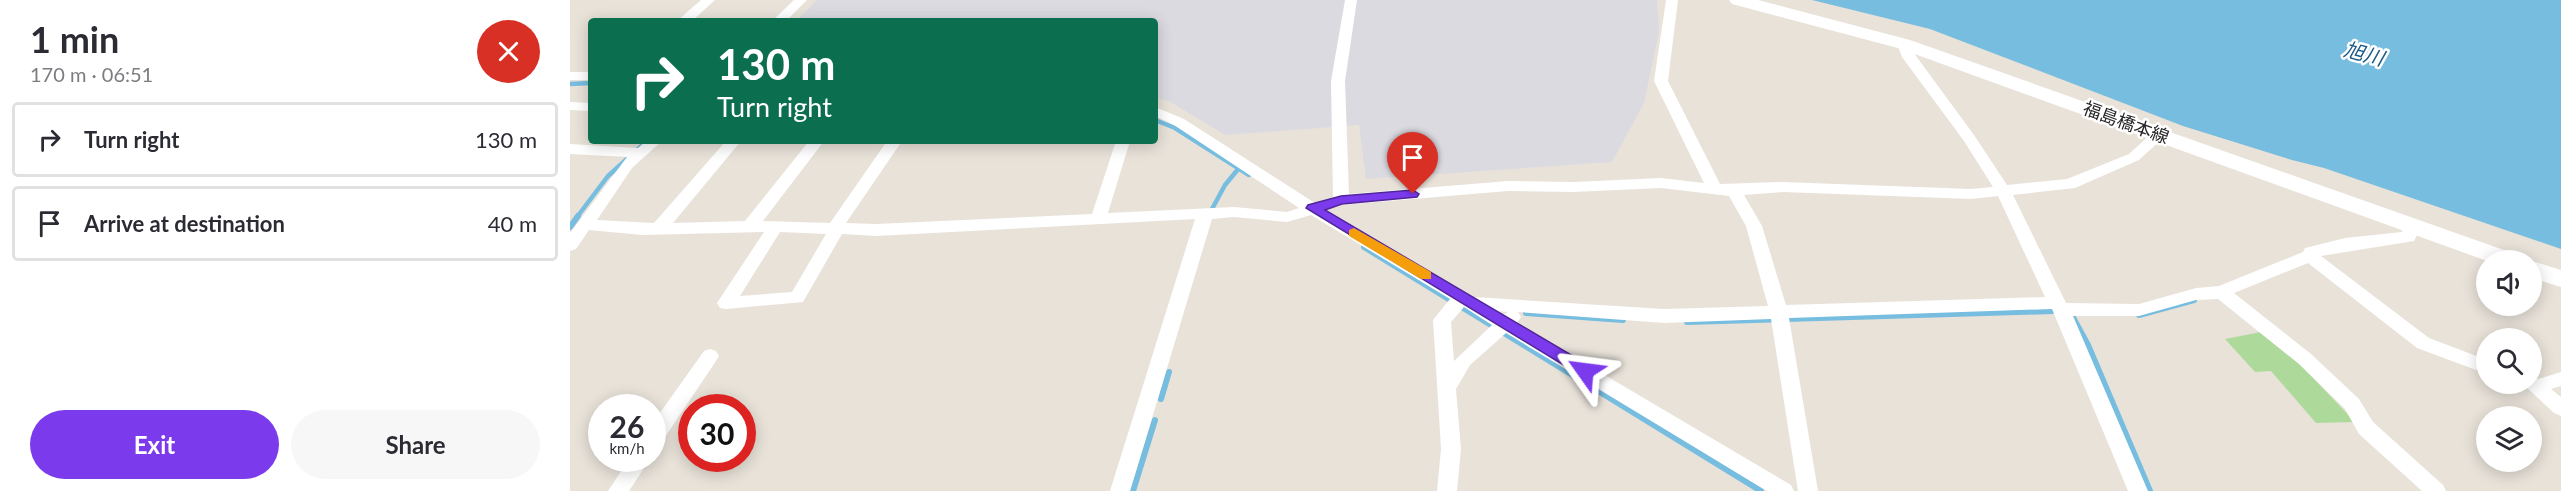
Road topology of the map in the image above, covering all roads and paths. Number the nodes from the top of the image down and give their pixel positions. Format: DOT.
graph roads {
  1 [pos="709,0"];
  2 [pos="801,0"];
  3 [pos="1351,0"];
  4 [pos="1672,0"];
  5 [pos="1738,0"];
  6 [pos="688,18"];
  7 [pos="782,18"];
  8 [pos="1904,44"];
  9 [pos="570,76"];
  10 [pos="588,76"];
  11 [pos="570,106"];
  12 [pos="588,107"];
  13 [pos="1158,112"];
  14 [pos="2158,135"];
  15 [pos="650,144"];
  16 [pos="731,144"];
  17 [pos="815,144"];
  18 [pos="893,144"];
  19 [pos="1122,144"];
  20 [pos="570,150"];
  21 [pos="635,152"];
  22 [pos="1715,189"];
  23 [pos="2003,190"];
  24 [pos="1734,191"];
  25 [pos="1341,200"];
  26 [pos="1305,211"];
  27 [pos="1205,214"];
  28 [pos="1098,219"];
  29 [pos="585,225"];
  30 [pos="750,226"];
  31 [pos="2413,226"];
  32 [pos="659,228"];
  33 [pos="775,228"];
  34 [pos="836,229"];
  35 [pos="570,245"];
  36 [pos="2480,250"];
  37 [pos="2310,256"];
  38 [pos="2542,272"];
  39 [pos="2561,279"];
  40 [pos="2221,292"];
  41 [pos="1462,302"];
  42 [pos="2057,306"];
  43 [pos="1523,307"];
  44 [pos="1779,317"];
  45 [pos="1500,327"];
  46 [pos="710,356"];
  47 [pos="2476,363"];
  48 [pos="2561,379"];
  49 [pos="2542,383"];
  50 [pos="1448,386"];
  51 [pos="2542,391"];
  52 [pos="2561,408"];
  53 [pos="666,420"];
  54 [pos="631,472"];
  55 [pos="618,491"];
  56 [pos="1120,491"];
  57 [pos="1447,491"];
  58 [pos="1784,491"];
  59 [pos="1808,491"];
  60 [pos="2138,491"];
  61 [pos="2436,491"];
  1 -- 6 [label="street"];
  2 -- 7 [label="street"];
  3 -- 25 [label="street"];
  4 -- 22 [label="street"];
  5 -- 8 [label="main road, 福島橋本線"];
  8 -- 14 [label="main road, 福島橋本線"];
  8 -- 23 [label="street"];
  9 -- 10 [label="street"];
  11 -- 12 [label="street"];
  13 -- 26 [label="street"];
  14 -- 23 [label="street"];
  14 -- 31 [label="main road, 福島橋本線"];
  15 -- 21 [label="street"];
  16 -- 32 [label="street"];
  17 -- 30 [label="street"];
  18 -- 34 [label="street"];
  19 -- 28 [label="street"];
  20 -- 21 [label="street"];
  21 -- 29 [label="street"];
  22 -- 24 [label="street"];
  22 -- 25 [label="street"];
  23 -- 24 [label="street"];
  23 -- 42 [label="street"];
  24 -- 44 [label="street"];
  25 -- 26 [label="street"];
  26 -- 27 [label="street"];
  26 -- 41 [label="street"];
  27 -- 28 [label="street"];
  27 -- 56 [label="street"];
  28 -- 34 [label="street"];
  29 -- 32 [label="street"];
  29 -- 35 [label="street"];
  30 -- 32 [label="street"];
  30 -- 33 [label="street"];
  31 -- 36 [label="main road, 福島橋本線"];
  31 -- 37 [label="street"];
  33 -- 34 [label="street"];
  33 -- 34 [label="street"];
  37 -- 40 [label="street"];
  37 -- 47 [label="street"];
  38 -- 39 [label="main road"];
  40 -- 42 [label="street"];
  40 -- 61 [label="street"];
  41 -- 43 [label="street"];
  41 -- 45 [label="street"];
  41 -- 50 [label="street"];
  42 -- 44 [label="street"];
  42 -- 60 [label="street"];
  43 -- 44 [label="street"];
  43 -- 45 [label="street"];
  44 -- 59 [label="street"];
  45 -- 50 [label="street"];
  45 -- 58 [label="street"];
  46 -- 53 [label="street"];
  48 -- 49 [label="street"];
  50 -- 57 [label="street"];
  51 -- 52 [label="street"];
  54 -- 55 [label="street"];
}
